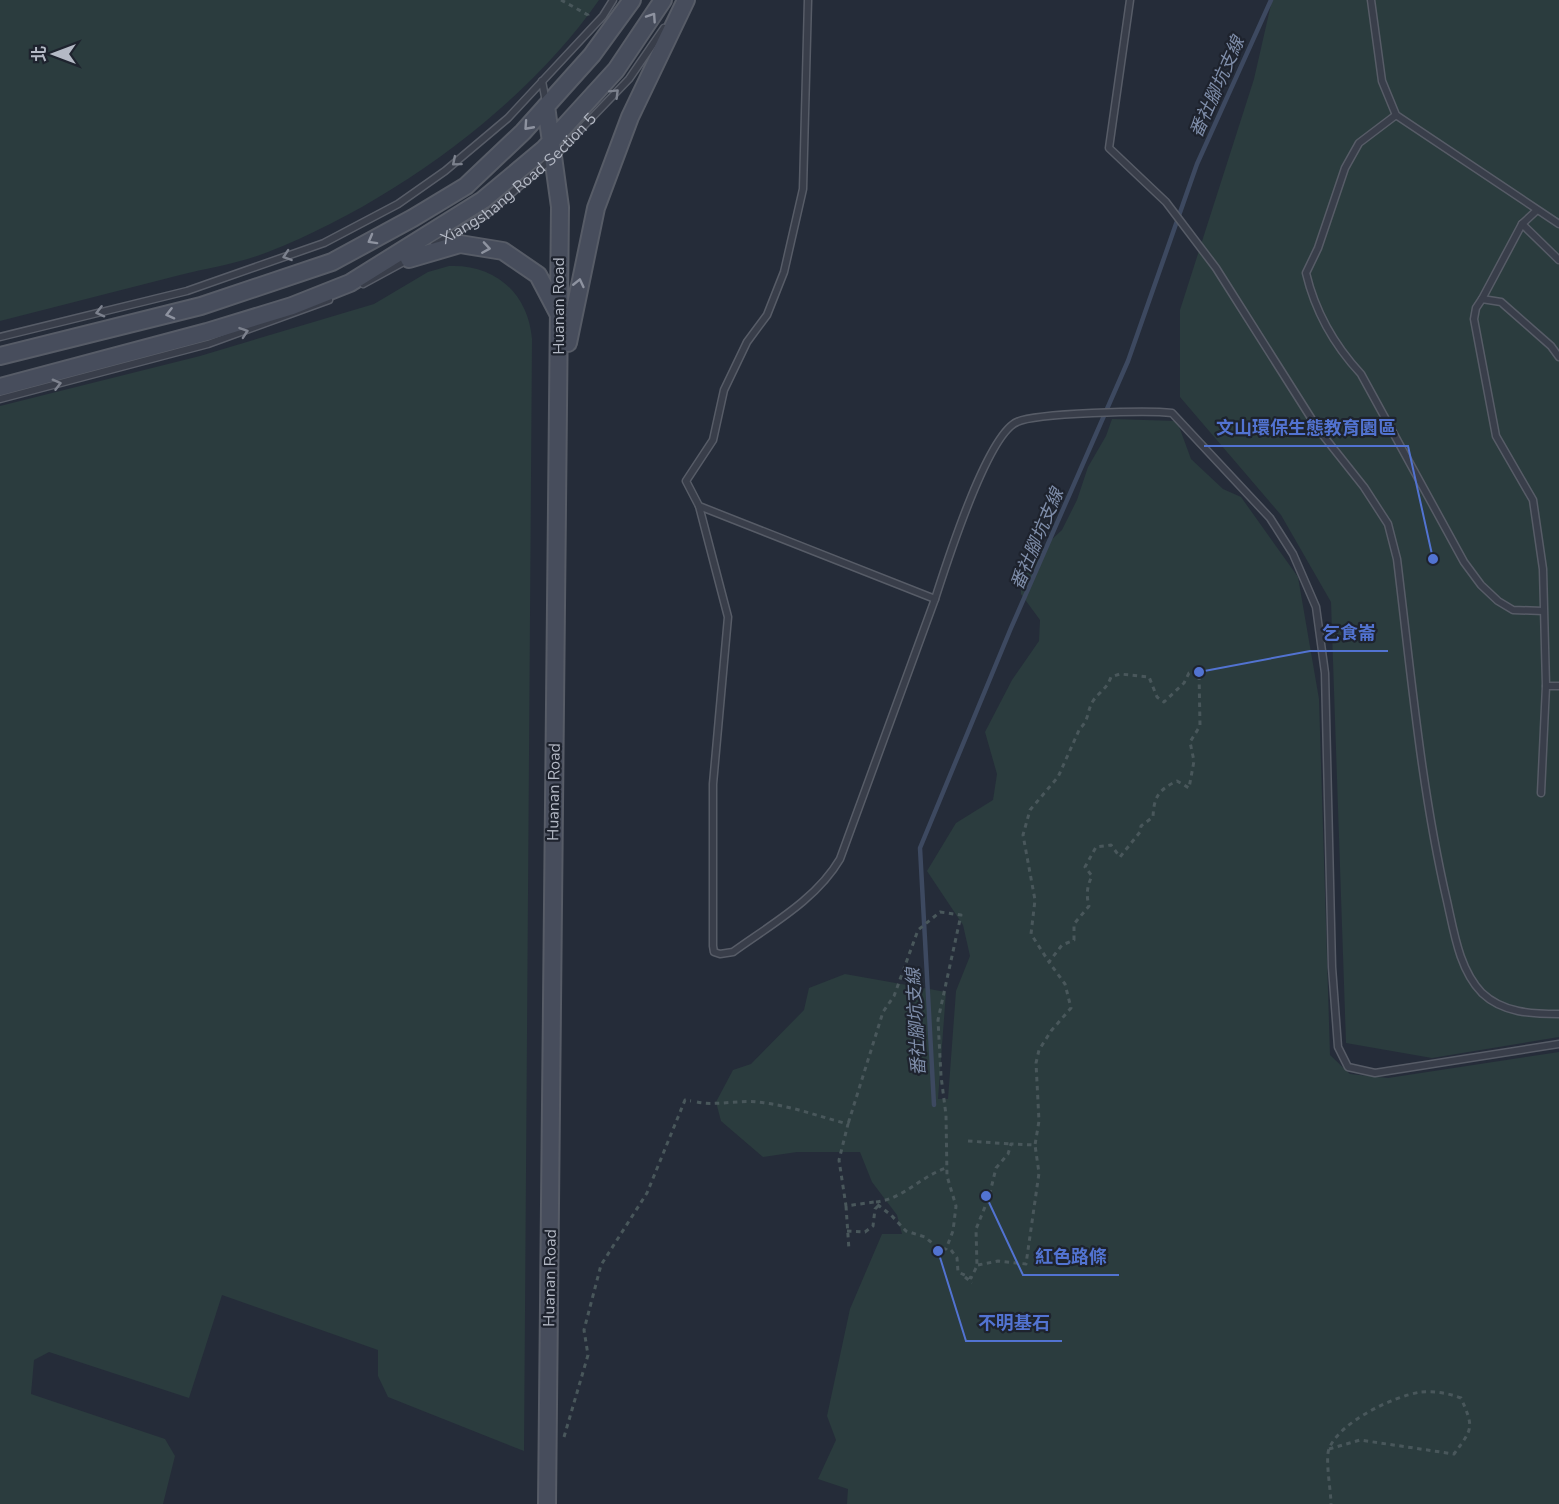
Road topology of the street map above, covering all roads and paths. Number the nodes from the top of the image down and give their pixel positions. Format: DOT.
graph roads {
  1 [pos="561,0"];
  2 [pos="613,0"];
  3 [pos="632,0"];
  4 [pos="663,0"];
  5 [pos="685,0"];
  6 [pos="808,0"];
  7 [pos="1130,0"];
  8 [pos="1371,0"];
  9 [pos="589,32"];
  10 [pos="542,81"];
  11 [pos="546,106"];
  12 [pos="1396,115"];
  13 [pos="554,148"];
  14 [pos="1536,211"];
  15 [pos="1522,224"];
  16 [pos="1559,224"];
  17 [pos="409,259"];
  18 [pos="1559,260"];
  19 [pos="1482,299"];
  20 [pos="559,315"];
  21 [pos="0,337"];
  22 [pos="0,356"];
  23 [pos="1559,357"];
  24 [pos="0,387"];
  25 [pos="0,399"];
  26 [pos="558,403"];
  27 [pos="699,506"];
  28 [pos="935,599"];
  29 [pos="1543,611"];
  30 [pos="1546,686"];
  31 [pos="1559,686"];
  32 [pos="1541,793"];
  33 [pos="1049,962"];
  34 [pos="1559,1014"];
  35 [pos="1559,1044"];
  36 [pos="691,1101"];
  37 [pos="697,1102"];
  38 [pos="848,1124"];
  39 [pos="968,1141"];
  40 [pos="1011,1144"];
  41 [pos="1035,1145"];
  42 [pos="947,1168"];
  43 [pos="874,1202"];
  44 [pos="878,1205"];
  45 [pos="846,1206"];
  46 [pos="630,1219"];
  47 [pos="634,1223"];
  48 [pos="847,1231"];
  49 [pos="849,1250"];
  50 [pos="951,1250"];
  51 [pos="977,1266"];
  52 [pos="963,1276"];
  53 [pos="972,1283"];
  54 [pos="562,1442"];
  55 [pos="1329,1449"];
  56 [pos="547,1504"];
  57 [pos="1331,1504"];
  1 -- 9 [label="path"];
  2 -- 9 [label="lane"];
  3 -- 11 [label="street, Xiangshang Road Section 5"];
  13 -- 4 [label="street, Xiangshang Road Section 5, one-way"];
  13 -- 5 [label="lane, Xiangshang Road Section 5, one-way"];
  26 -- 5 [label="street, one-way"];
  6 -- 27 [label="lane"];
  7 -- 34 [label="lane"];
  8 -- 12 [label="lane"];
  9 -- 10 [label="lane"];
  10 -- 11 [label="lane, Huanan Road"];
  10 -- 21 [label="lane, one-way"];
  11 -- 13 [label="street, Huanan Road"];
  11 -- 22 [label="street, Xiangshang Road Section 5, one-way"];
  12 -- 14 [label="lane"];
  12 -- 29 [label="lane"];
  13 -- 17 [label="lane, Xiangshang Road Section 5"];
  13 -- 20 [label="street, Huanan Road"];
  13 -- 24 [label="street, Xiangshang Road Section 5"];
  14 -- 15 [label="lane"];
  14 -- 16 [label="lane"];
  15 -- 18 [label="lane"];
  15 -- 19 [label="lane"];
  17 -- 20 [label="street, one-way"];
  25 -- 17 [label="lane, Xiangshang Road Section 5, one-way"];
  19 -- 23 [label="lane"];
  19 -- 29 [label="lane"];
  20 -- 26 [label="street, Huanan Road"];
  26 -- 56 [label="street, Huanan Road"];
  27 -- 28 [label="lane"];
  27 -- 28 [label="lane"];
  28 -- 35 [label="lane"];
  29 -- 30 [label="lane"];
  30 -- 31 [label="lane"];
  30 -- 32 [label="lane"];
  33 -- 33 [label="path"];
  33 -- 41 [label="path"];
  36 -- 46 [label="path"];
  37 -- 38 [label="path"];
  38 -- 42 [label="path"];
  38 -- 45 [label="path"];
  39 -- 40 [label="path"];
  40 -- 41 [label="path"];
  40 -- 51 [label="path"];
  41 -- 51 [label="path"];
  42 -- 43 [label="path"];
  42 -- 44 [label="path"];
  43 -- 44 [label="path"];
  43 -- 45 [label="path"];
  44 -- 48 [label="path"];
  45 -- 48 [label="path"];
  46 -- 47 [label="path"];
  46 -- 54 [label="path"];
  48 -- 49 [label="path"];
  50 -- 52 [label="path"];
  51 -- 52 [label="path"];
  52 -- 53 [label="path"];
  55 -- 55 [label="path"];
  55 -- 57 [label="path"];
}
